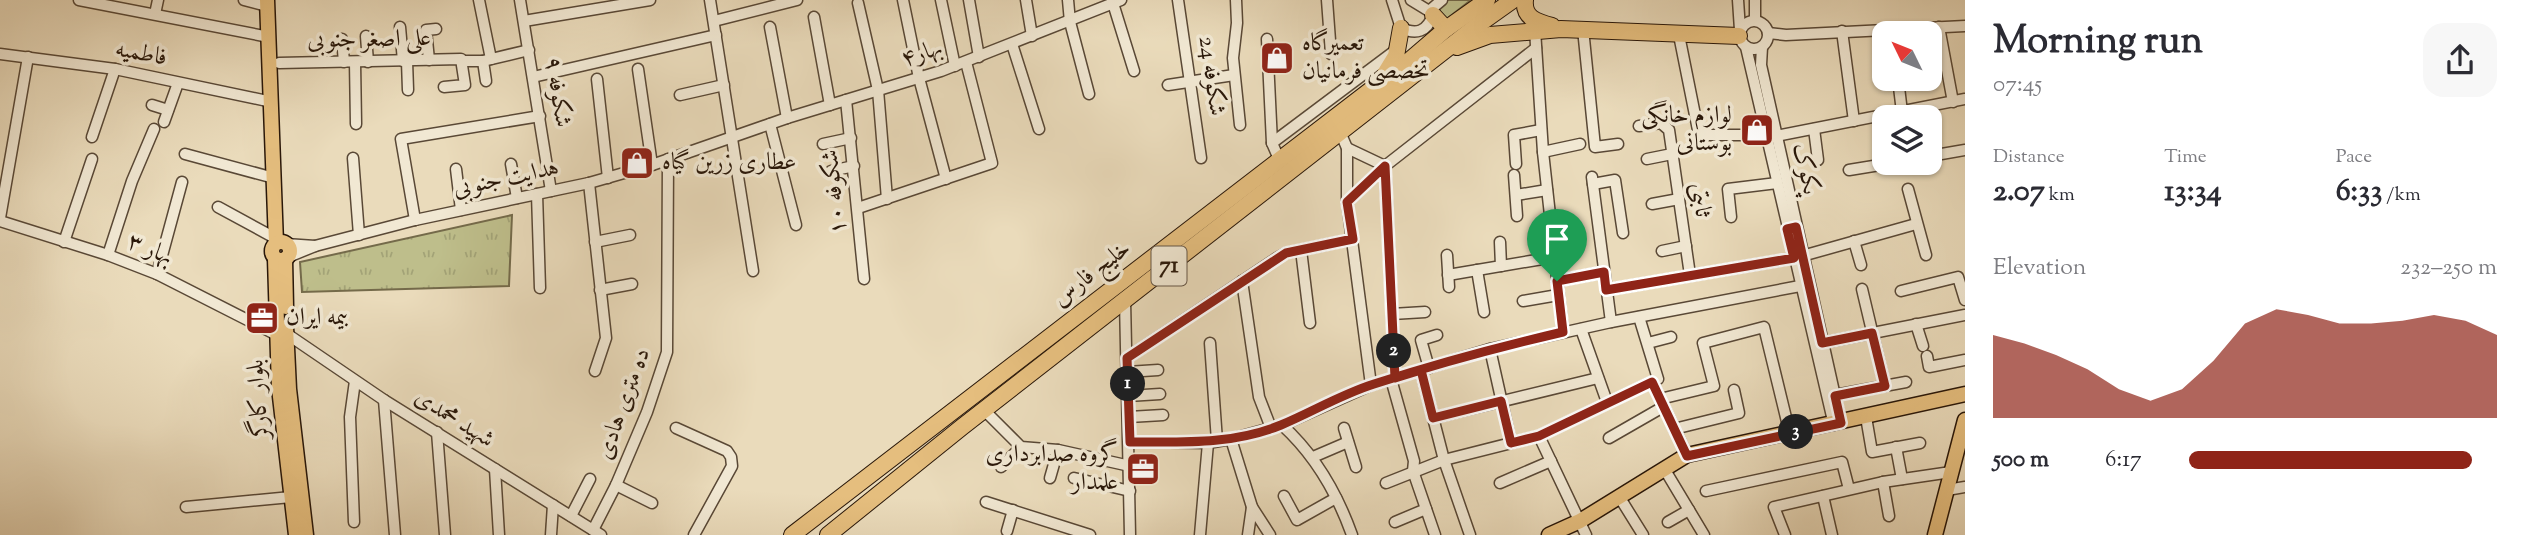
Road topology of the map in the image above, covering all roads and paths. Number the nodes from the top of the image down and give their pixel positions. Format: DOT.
graph roads {
  1 [pos="79,0"];
  2 [pos="158,0"];
  3 [pos="244,0"];
  4 [pos="480,0"];
  5 [pos="520,0"];
  6 [pos="650,0"];
  7 [pos="710,0"];
  8 [pos="797,0"];
  9 [pos="903,0"];
  10 [pos="941,0"];
  11 [pos="969,0"];
  12 [pos="1026,0"];
  13 [pos="1068,0"];
  14 [pos="1178,0"];
  15 [pos="1236,0"];
  16 [pos="1327,0"];
  17 [pos="1392,0"];
  18 [pos="1411,0"];
  19 [pos="1442,0"];
  20 [pos="1479,0"];
  21 [pos="1488,0"];
  22 [pos="1513,0"];
  23 [pos="1525,0"];
  24 [pos="1738,0"];
  25 [pos="1755,0"];
  26 [pos="94,1"];
  27 [pos="1115,1"];
  28 [pos="269,2"];
  29 [pos="858,2"];
  30 [pos="1431,13"];
  31 [pos="155,14"];
  32 [pos="814,18"];
  33 [pos="1755,20"];
  34 [pos="524,21"];
  35 [pos="714,21"];
  36 [pos="1070,22"];
  37 [pos="1965,26"];
  38 [pos="400,27"];
  39 [pos="770,27"];
  40 [pos="1942,27"];
  41 [pos="1401,28"];
  42 [pos="436,29"];
  43 [pos="1446,29"];
  44 [pos="1561,29"];
  45 [pos="1583,29"];
  46 [pos="1535,30"];
  47 [pos="1842,31"];
  48 [pos="1872,31"];
  49 [pos="1768,33"];
  50 [pos="716,35"];
  51 [pos="1679,35"];
  52 [pos="366,36"];
  53 [pos="1032,36"];
  54 [pos="268,37"];
  55 [pos="1742,38"];
  56 [pos="342,39"];
  57 [pos="1267,39"];
  58 [pos="1012,44"];
  59 [pos="1942,44"];
  60 [pos="1762,47"];
  61 [pos="1398,48"];
  62 [pos="1536,48"];
  63 [pos="529,50"];
  64 [pos="0,54"];
  65 [pos="1331,54"];
  66 [pos="28,57"];
  67 [pos="979,57"];
  68 [pos="429,60"];
  69 [pos="463,60"];
  70 [pos="487,60"];
  71 [pos="405,61"];
  72 [pos="350,62"];
  73 [pos="368,62"];
  74 [pos="279,64"];
  75 [pos="960,64"];
  76 [pos="115,69"];
  77 [pos="638,69"];
  78 [pos="1419,70"];
  79 [pos="1134,71"];
  80 [pos="1234,75"];
  81 [pos="533,76"];
  82 [pos="919,78"];
  83 [pos="597,79"];
  84 [pos="1190,80"];
  85 [pos="486,81"];
  86 [pos="178,83"];
  87 [pos="724,85"];
  88 [pos="1168,85"];
  89 [pos="444,86"];
  90 [pos="1372,89"];
  91 [pos="408,90"];
  92 [pos="878,90"];
  93 [pos="1089,94"];
  94 [pos="680,95"];
  95 [pos="1965,99"];
  96 [pos="846,100"];
  97 [pos="272,102"];
  98 [pos="1952,102"];
  99 [pos="152,105"];
  100 [pos="830,105"];
  101 [pos="1937,105"];
  102 [pos="370,108"];
  103 [pos="356,109"];
  104 [pos="168,110"];
  105 [pos="540,116"];
  106 [pos="787,118"];
  107 [pos="1872,118"];
  108 [pos="1854,121"];
  109 [pos="164,122"];
  110 [pos="356,124"];
  111 [pos="770,124"];
  112 [pos="1240,125"];
  113 [pos="1639,126"];
  114 [pos="1814,128"];
  115 [pos="154,129"];
  116 [pos="1039,129"];
  117 [pos="1541,130"];
  118 [pos="1340,132"];
  119 [pos="1771,135"];
  120 [pos="92,137"];
  121 [pos="733,138"];
  122 [pos="851,138"];
  123 [pos="1272,143"];
  124 [pos="823,144"];
  125 [pos="1580,144"];
  126 [pos="1618,144"];
  127 [pos="1348,148"];
  128 [pos="1965,150"];
  129 [pos="1543,152"];
  130 [pos="184,154"];
  131 [pos="1672,154"];
  132 [pos="1942,154"];
  133 [pos="354,158"];
  134 [pos="92,159"];
  135 [pos="668,159"];
  136 [pos="1201,159"];
  137 [pos="1279,159"];
  138 [pos="1647,159"];
  139 [pos="1818,160"];
  140 [pos="511,164"];
  141 [pos="652,165"];
  142 [pos="854,166"];
  143 [pos="1385,166"];
  144 [pos="1872,166"];
  145 [pos="456,169"];
  146 [pos="1849,170"];
  147 [pos="831,172"];
  148 [pos="274,178"];
  149 [pos="608,178"];
  150 [pos="946,179"];
  151 [pos="182,182"];
  152 [pos="589,183"];
  153 [pos="1777,183"];
  154 [pos="1908,189"];
  155 [pos="1547,190"];
  156 [pos="551,191"];
  157 [pos="537,194"];
  158 [pos="1516,195"];
  159 [pos="517,198"];
  160 [pos="887,199"];
  161 [pos="1679,199"];
  162 [pos="1347,202"];
  163 [pos="1652,204"];
  164 [pos="218,207"];
  165 [pos="858,208"];
  166 [pos="461,210"];
  167 [pos="1517,216"];
  168 [pos="1731,217"];
  169 [pos="0,219"];
  170 [pos="415,220"];
  171 [pos="1916,224"];
  172 [pos="796,225"];
  173 [pos="1792,228"];
  174 [pos="1623,233"];
  175 [pos="359,235"];
  176 [pos="630,235"];
  177 [pos="1353,239"];
  178 [pos="1854,241"];
  179 [pos="64,242"];
  180 [pos="595,242"];
  181 [pos="1500,242"];
  182 [pos="1686,246"];
  183 [pos="282,249"];
  184 [pos="1301,250"];
  185 [pos="1662,251"];
  186 [pos="108,255"];
  187 [pos="1447,255"];
  188 [pos="1926,255"];
  189 [pos="1554,257"];
  190 [pos="1798,257"];
  191 [pos="1860,265"];
  192 [pos="1501,266"];
  193 [pos="1477,270"];
  194 [pos="753,271"];
  195 [pos="1604,272"];
  196 [pos="157,274"];
  197 [pos="1690,275"];
  198 [pos="864,279"];
  199 [pos="1242,281"];
  200 [pos="1557,281"];
  201 [pos="632,284"];
  202 [pos="1800,286"];
  203 [pos="540,288"];
  204 [pos="1862,289"];
  205 [pos="600,290"];
  206 [pos="1606,290"];
  207 [pos="1900,291"];
  208 [pos="1559,295"];
  209 [pos="1125,300"];
  210 [pos="1965,300"];
  211 [pos="1523,301"];
  212 [pos="1424,312"];
  213 [pos="1484,312"];
  214 [pos="1392,314"];
  215 [pos="1965,315"];
  216 [pos="1639,317"];
  217 [pos="1611,322"];
  218 [pos="1310,323"];
  219 [pos="1916,324"];
  220 [pos="1581,329"];
  221 [pos="1563,332"];
  222 [pos="1872,333"];
  223 [pos="282,335"];
  224 [pos="1437,335"];
  225 [pos="1671,337"];
  226 [pos="1210,343"];
  227 [pos="1648,343"];
  228 [pos="1822,343"];
  229 [pos="1490,349"];
  230 [pos="1127,358"];
  231 [pos="1965,360"];
  232 [pos="1425,369"];
  233 [pos="1158,370"];
  234 [pos="594,371"];
  235 [pos="1127,372"];
  236 [pos="1393,378"];
  237 [pos="1598,378"];
  238 [pos="355,381"];
  239 [pos="1652,382"];
  240 [pos="1906,382"];
  241 [pos="1371,384"];
  242 [pos="1885,386"];
  243 [pos="1734,390"];
  244 [pos="1160,394"];
  245 [pos="1965,394"];
  246 [pos="1128,396"];
  247 [pos="1835,396"];
  248 [pos="384,400"];
  249 [pos="1501,401"];
  250 [pos="1607,402"];
  251 [pos="1662,403"];
  252 [pos="984,410"];
  253 [pos="1163,415"];
  254 [pos="1129,417"];
  255 [pos="1866,417"];
  256 [pos="1433,418"];
  257 [pos="1965,420"];
  258 [pos="1838,424"];
  259 [pos="1277,426"];
  260 [pos="676,428"];
  261 [pos="1344,428"];
  262 [pos="1674,429"];
  263 [pos="437,432"];
  264 [pos="1790,433"];
  265 [pos="1539,436"];
  266 [pos="1231,439"];
  267 [pos="1609,439"];
  268 [pos="1130,442"];
  269 [pos="1212,442"];
  270 [pos="1348,442"];
  271 [pos="1511,443"];
  272 [pos="1920,443"];
  273 [pos="1962,443"];
  274 [pos="1021,447"];
  275 [pos="1896,447"];
  276 [pos="1058,450"];
  277 [pos="1687,456"];
  278 [pos="1312,457"];
  279 [pos="1444,460"];
  280 [pos="1551,461"];
  281 [pos="1130,466"];
  282 [pos="1001,467"];
  283 [pos="1356,467"];
  284 [pos="495,469"];
  285 [pos="1665,470"];
  286 [pos="1413,471"];
  287 [pos="1951,472"];
  288 [pos="1050,478"];
  289 [pos="1074,478"];
  290 [pos="590,480"];
  291 [pos="1902,480"];
  292 [pos="1883,482"];
  293 [pos="1386,483"];
  294 [pos="1500,483"];
  295 [pos="616,485"];
  296 [pos="1965,487"];
  297 [pos="1849,489"];
  298 [pos="1947,490"];
  299 [pos="1130,491"];
  300 [pos="1706,491"];
  301 [pos="1284,496"];
  302 [pos="1823,496"];
  303 [pos="291,497"];
  304 [pos="1336,498"];
  305 [pos="1620,498"];
  306 [pos="986,502"];
  307 [pos="652,503"];
  308 [pos="553,505"];
  309 [pos="186,507"];
  310 [pos="1252,507"];
  311 [pos="1426,509"];
  312 [pos="1013,510"];
  313 [pos="1689,510"];
  314 [pos="571,516"];
  315 [pos="1889,516"];
  316 [pos="354,522"];
  317 [pos="1668,522"];
  318 [pos="1395,523"];
  319 [pos="1583,528"];
  320 [pos="1007,531"];
  321 [pos="1061,531"];
  322 [pos="597,533"];
  323 [pos="296,535"];
  324 [pos="306,535"];
  325 [pos="395,535"];
  326 [pos="445,535"];
  327 [pos="499,535"];
  328 [pos="551,535"];
  329 [pos="694,535"];
  330 [pos="792,535"];
  331 [pos="828,535"];
  332 [pos="1090,535"];
  333 [pos="1130,535"];
  334 [pos="1200,535"];
  335 [pos="1248,535"];
  336 [pos="1270,535"];
  337 [pos="1353,535"];
  338 [pos="1435,535"];
  339 [pos="1470,535"];
  340 [pos="1549,535"];
  341 [pos="1643,535"];
  342 [pos="1704,535"];
  343 [pos="1785,535"];
  344 [pos="1832,535"];
  345 [pos="1935,535"];
  1 -- 26 [label="street"];
  2 -- 31 [label="street"];
  3 -- 28 [label="street"];
  4 -- 70 [label="street"];
  5 -- 34 [label="street, شکوفه ۹"];
  6 -- 34 [label="street"];
  7 -- 35 [label="street"];
  8 -- 35 [label="street"];
  9 -- 82 [label="street"];
  10 -- 75 [label="street"];
  11 -- 67 [label="street"];
  12 -- 53 [label="street"];
  13 -- 36 [label="street"];
  14 -- 84 [label="street, شکوفه 24"];
  15 -- 80 [label="street"];
  16 -- 65 [label="street"];
  17 -- 41 [label="street"];
  18 -- 30 [label="street"];
  19 -- 30 [label="street"];
  20 -- 43 [label="highway"];
  21 -- 43 [label="highway, خلیج فارس / 71"];
  22 -- 78 [label="highway, خلیج فارس / 71"];
  23 -- 44 [label="highway"];
  24 -- 55 [label="street, پکوک"];
  25 -- 33 [label="street"];
  26 -- 31 [label="street"];
  27 -- 36 [label="street, بهار۴"];
  27 -- 79 [label="street"];
  28 -- 54 [label="main road, بلوار کارگر"];
  28 -- 74 [label="main road, بلوار کارگر"];
  29 -- 92 [label="street"];
  30 -- 41 [label="street"];
  30 -- 43 [label="highway"];
  31 -- 54 [label="street"];
  32 -- 100 [label="street"];
  33 -- 49 [label="street"];
  33 -- 55 [label="street"];
  34 -- 63 [label="street, شکوفه ۹"];
  35 -- 50 [label="street"];
  36 -- 53 [label="street, بهار۴"];
  36 -- 93 [label="street"];
  37 -- 40 [label="street"];
  38 -- 71 [label="street"];
  39 -- 106 [label="street"];
  41 -- 61 [label="highway"];
  42 -- 68 [label="street"];
  43 -- 90 [label="highway, خلیج فارس / 71"];
  44 -- 45 [label="highway"];
  44 -- 46 [label="highway"];
  45 -- 51 [label="highway"];
  45 -- 126 [label="street"];
  46 -- 62 [label="street"];
  46 -- 78 [label="highway"];
  47 -- 48 [label="street"];
  47 -- 49 [label="street"];
  47 -- 108 [label="street"];
  49 -- 60 [label="street"];
  50 -- 81 [label="street"];
  50 -- 87 [label="street"];
  51 -- 55 [label="highway"];
  51 -- 119 [label="street"];
  52 -- 73 [label="street"];
  53 -- 58 [label="street, بهار۴"];
  54 -- 97 [label="main road, بلوار کارگر"];
  55 -- 60 [label="street"];
  55 -- 119 [label="street, پکوک"];
  56 -- 72 [label="street"];
  57 -- 123 [label="street"];
  58 -- 67 [label="street, بهار۴"];
  58 -- 116 [label="street"];
  59 -- 98 [label="street"];
  60 -- 119 [label="street, پکوک"];
  61 -- 90 [label="highway"];
  61 -- 123 [label="street"];
  62 -- 117 [label="street"];
  62 -- 143 [label="street"];
  63 -- 70 [label="street, علی اصغر جنوبی"];
  63 -- 81 [label="street, شکوفه ۹"];
  64 -- 66 [label="street, فاطمیه"];
  66 -- 76 [label="street, فاطمیه"];
  66 -- 169 [label="street"];
  67 -- 75 [label="street, بهار۴"];
  68 -- 69 [label="street, علی اصغر جنوبی"];
  68 -- 71 [label="street, علی اصغر جنوبی"];
  69 -- 70 [label="street, علی اصغر جنوبی"];
  69 -- 89 [label="street"];
  70 -- 85 [label="street"];
  71 -- 73 [label="street, علی اصغر جنوبی"];
  71 -- 91 [label="street"];
  72 -- 73 [label="street, علی اصغر جنوبی"];
  72 -- 74 [label="street, علی اصغر جنوبی"];
  72 -- 103 [label="street"];
  74 -- 183 [label="main road, بلوار کارگر"];
  75 -- 82 [label="street, بهار۴"];
  75 -- 150 [label="street"];
  76 -- 86 [label="street, فاطمیه"];
  76 -- 120 [label="street"];
  77 -- 141 [label="street"];
  78 -- 118 [label="highway, خلیج فارس / 71"];
  80 -- 84 [label="street"];
  80 -- 112 [label="street"];
  81 -- 105 [label="street, شکوفه ۹"];
  82 -- 92 [label="street, بهار۴"];
  82 -- 150 [label="street"];
  83 -- 149 [label="street"];
  84 -- 88 [label="street"];
  84 -- 136 [label="street, شکوفه 24"];
  86 -- 97 [label="street, فاطمیه"];
  86 -- 104 [label="street"];
  87 -- 94 [label="street"];
  87 -- 121 [label="street"];
  90 -- 137 [label="highway, خلیج فارس / 71"];
  92 -- 96 [label="street, بهار۴"];
  92 -- 160 [label="street"];
  95 -- 98 [label="street"];
  96 -- 100 [label="street, بهار۴"];
  96 -- 122 [label="street, شکوفه ۱۰"];
  97 -- 148 [label="main road, بلوار کارگر"];
  98 -- 101 [label="street"];
  99 -- 104 [label="street"];
  100 -- 106 [label="street, بهار۴"];
  102 -- 103 [label="street"];
  103 -- 110 [label="street"];
  104 -- 109 [label="street"];
  105 -- 156 [label="street, شکوفه ۹"];
  105 -- 170 [label="street"];
  106 -- 111 [label="street, بهار۴"];
  107 -- 108 [label="street"];
  108 -- 114 [label="street"];
  111 -- 121 [label="street, بهار۴"];
  111 -- 172 [label="street"];
  113 -- 131 [label="street, ثابتی"];
  114 -- 119 [label="street"];
  114 -- 139 [label="street"];
  115 -- 186 [label="street"];
  117 -- 129 [label="street"];
  117 -- 158 [label="street"];
  118 -- 127 [label="street"];
  118 -- 209 [label="highway, خلیج فارس / 71"];
  119 -- 153 [label="street, پکوک"];
  119 -- 173 [label="street, پکوک"];
  121 -- 135 [label="street, هدایت جنوبی"];
  121 -- 194 [label="street"];
  122 -- 124 [label="street"];
  122 -- 142 [label="street, شکوفه ۱۰"];
  123 -- 137 [label="street"];
  125 -- 129 [label="street"];
  127 -- 143 [label="street"];
  127 -- 162 [label="street"];
  128 -- 132 [label="street"];
  129 -- 155 [label="street"];
  130 -- 148 [label="street"];
  131 -- 138 [label="street"];
  131 -- 161 [label="street, ثابتی"];
  133 -- 175 [label="street"];
  134 -- 179 [label="street"];
  135 -- 141 [label="street, هدایت جنوبی"];
  135 -- 295 [label="street, ده متری هادی"];
  137 -- 330 [label="highway, خلیج فارس / 71"];
  140 -- 159 [label="street"];
  141 -- 149 [label="street, هدایت جنوبی"];
  142 -- 147 [label="street"];
  142 -- 165 [label="street, شکوفه ۱۰"];
  143 -- 162 [label="street"];
  143 -- 214 [label="street"];
  144 -- 146 [label="street"];
  145 -- 166 [label="street"];
  148 -- 183 [label="main road, بلوار کارگر"];
  149 -- 152 [label="street, هدایت جنوبی"];
  150 -- 160 [label="street"];
  151 -- 196 [label="street"];
  152 -- 156 [label="street, هدایت جنوبی"];
  152 -- 180 [label="street"];
  153 -- 168 [label="street"];
  153 -- 173 [label="street, پکوک"];
  154 -- 171 [label="street"];
  155 -- 158 [label="street"];
  155 -- 189 [label="street"];
  156 -- 157 [label="street, هدایت جنوبی"];
  157 -- 159 [label="street, هدایت جنوبی"];
  157 -- 203 [label="street"];
  158 -- 167 [label="street"];
  159 -- 166 [label="street, هدایت جنوبی"];
  160 -- 165 [label="street"];
  161 -- 163 [label="street"];
  161 -- 182 [label="street, ثابتی"];
  162 -- 177 [label="street"];
  164 -- 183 [label="street"];
  165 -- 198 [label="street, شکوفه ۱۰"];
  166 -- 170 [label="street, هدایت جنوبی"];
  169 -- 179 [label="street, بهار ۳"];
  170 -- 175 [label="street, هدایت جنوبی"];
  171 -- 178 [label="street"];
  171 -- 188 [label="street"];
  173 -- 190 [label="street, پکوک"];
  174 -- 195 [label="street"];
  175 -- 183 [label="street, هدایت جنوبی"];
  176 -- 180 [label="street"];
  177 -- 184 [label="street"];
  177 -- 241 [label="street"];
  178 -- 190 [label="street"];
  178 -- 191 [label="street"];
  179 -- 186 [label="street, بهار ۳"];
  180 -- 205 [label="street"];
  181 -- 192 [label="street"];
  182 -- 185 [label="street"];
  182 -- 197 [label="street, ثابتی"];
  183 -- 223 [label="main road, بلوار کارگر"];
  184 -- 199 [label="street"];
  184 -- 218 [label="street"];
  186 -- 196 [label="street, بهار ۳"];
  187 -- 193 [label="street"];
  189 -- 192 [label="street"];
  189 -- 200 [label="street"];
  190 -- 197 [label="street"];
  190 -- 202 [label="street, پکوک"];
  190 -- 228 [label="street, پکوک"];
  192 -- 193 [label="street"];
  193 -- 213 [label="street"];
  195 -- 200 [label="street"];
  195 -- 206 [label="street"];
  196 -- 223 [label="street, بهار ۳"];
  197 -- 206 [label="street"];
  199 -- 230 [label="street"];
  199 -- 259 [label="street"];
  200 -- 208 [label="street"];
  201 -- 205 [label="street"];
  202 -- 216 [label="street"];
  202 -- 258 [label="street, پکوک"];
  204 -- 222 [label="street"];
  205 -- 234 [label="street"];
  206 -- 217 [label="street"];
  207 -- 210 [label="street"];
  208 -- 211 [label="street"];
  208 -- 221 [label="street"];
  209 -- 230 [label="street"];
  209 -- 252 [label="highway, خلیج فارس / 71"];
  212 -- 214 [label="street"];
  214 -- 236 [label="street"];
  215 -- 219 [label="street"];
  216 -- 217 [label="street"];
  216 -- 227 [label="street"];
  217 -- 220 [label="street"];
  219 -- 222 [label="street"];
  219 -- 231 [label="street"];
  220 -- 221 [label="street"];
  220 -- 237 [label="street"];
  221 -- 229 [label="street"];
  222 -- 228 [label="street"];
  222 -- 242 [label="street"];
  223 -- 238 [label="street, شهید محمدی"];
  223 -- 303 [label="main road, بلوار کارگر"];
  223 -- 324 [label="main road, بلوار کارگر"];
  224 -- 232 [label="street"];
  225 -- 227 [label="street"];
  226 -- 269 [label="street"];
  227 -- 239 [label="street"];
  228 -- 247 [label="street, پکوک"];
  229 -- 232 [label="street"];
  229 -- 249 [label="street"];
  230 -- 235 [label="street"];
  232 -- 236 [label="street"];
  232 -- 256 [label="street"];
  233 -- 235 [label="street"];
  235 -- 246 [label="street"];
  236 -- 241 [label="street"];
  236 -- 286 [label="street"];
  237 -- 249 [label="street"];
  237 -- 250 [label="street"];
  238 -- 248 [label="street, شهید محمدی"];
  238 -- 316 [label="street"];
  239 -- 250 [label="street"];
  239 -- 251 [label="street"];
  240 -- 242 [label="street"];
  241 -- 259 [label="street"];
  242 -- 247 [label="street"];
  243 -- 262 [label="street"];
  244 -- 246 [label="street"];
  245 -- 255 [label="main road"];
  246 -- 254 [label="street"];
  247 -- 258 [label="street, پکوک"];
  248 -- 263 [label="street, شهید محمدی"];
  248 -- 325 [label="street"];
  249 -- 256 [label="street"];
  249 -- 271 [label="street"];
  250 -- 265 [label="street"];
  251 -- 262 [label="street"];
  251 -- 264 [label="street"];
  251 -- 267 [label="street"];
  252 -- 274 [label="street"];
  252 -- 331 [label="highway, خلیج فارس / 71"];
  253 -- 254 [label="street"];
  254 -- 268 [label="street"];
  255 -- 258 [label="main road"];
  255 -- 275 [label="street"];
  256 -- 279 [label="street"];
  257 -- 273 [label="main road"];
  258 -- 264 [label="main road"];
  259 -- 266 [label="street"];
  259 -- 278 [label="street"];
  260 -- 329 [label="street"];
  261 -- 270 [label="street"];
  262 -- 277 [label="street"];
  263 -- 284 [label="street, شهید محمدی"];
  263 -- 326 [label="street"];
  264 -- 277 [label="main road"];
  265 -- 271 [label="street"];
  265 -- 280 [label="street"];
  266 -- 269 [label="street"];
  266 -- 310 [label="street"];
  268 -- 269 [label="street"];
  268 -- 281 [label="street"];
  269 -- 334 [label="street"];
  270 -- 278 [label="street"];
  270 -- 283 [label="street"];
  271 -- 279 [label="street"];
  272 -- 275 [label="street"];
  273 -- 287 [label="main road"];
  274 -- 276 [label="street"];
  274 -- 282 [label="street"];
  275 -- 291 [label="street"];
  276 -- 281 [label="street"];
  276 -- 288 [label="street"];
  277 -- 285 [label="main road"];
  278 -- 304 [label="street"];
  279 -- 286 [label="street"];
  279 -- 339 [label="street"];
  280 -- 294 [label="street"];
  280 -- 319 [label="street"];
  281 -- 299 [label="street"];
  284 -- 308 [label="street, شهید محمدی"];
  284 -- 327 [label="street"];
  285 -- 305 [label="main road"];
  285 -- 313 [label="street"];
  286 -- 293 [label="street"];
  286 -- 311 [label="street"];
  287 -- 291 [label="street"];
  287 -- 298 [label="main road"];
  289 -- 299 [label="street"];
  290 -- 314 [label="street"];
  291 -- 292 [label="street"];
  292 -- 297 [label="street"];
  292 -- 315 [label="street"];
  295 -- 307 [label="street"];
  295 -- 322 [label="street, ده متری هادی"];
  296 -- 298 [label="street"];
  297 -- 300 [label="street"];
  297 -- 302 [label="street"];
  298 -- 345 [label="main road"];
  299 -- 333 [label="street"];
  301 -- 304 [label="street"];
  302 -- 343 [label="street"];
  302 -- 344 [label="street"];
  303 -- 309 [label="street"];
  303 -- 323 [label="main road, بلوار کارگر"];
  304 -- 337 [label="street"];
  305 -- 319 [label="main road"];
  305 -- 341 [label="street"];
  306 -- 312 [label="street"];
  308 -- 314 [label="street, شهید محمدی"];
  308 -- 328 [label="street"];
  310 -- 335 [label="street"];
  310 -- 336 [label="street"];
  311 -- 318 [label="street"];
  311 -- 338 [label="street"];
  312 -- 320 [label="street"];
  312 -- 321 [label="street"];
  313 -- 317 [label="street"];
  313 -- 342 [label="street"];
  314 -- 322 [label="street, شهید محمدی"];
  319 -- 340 [label="main road"];
  321 -- 332 [label="street"];
}
